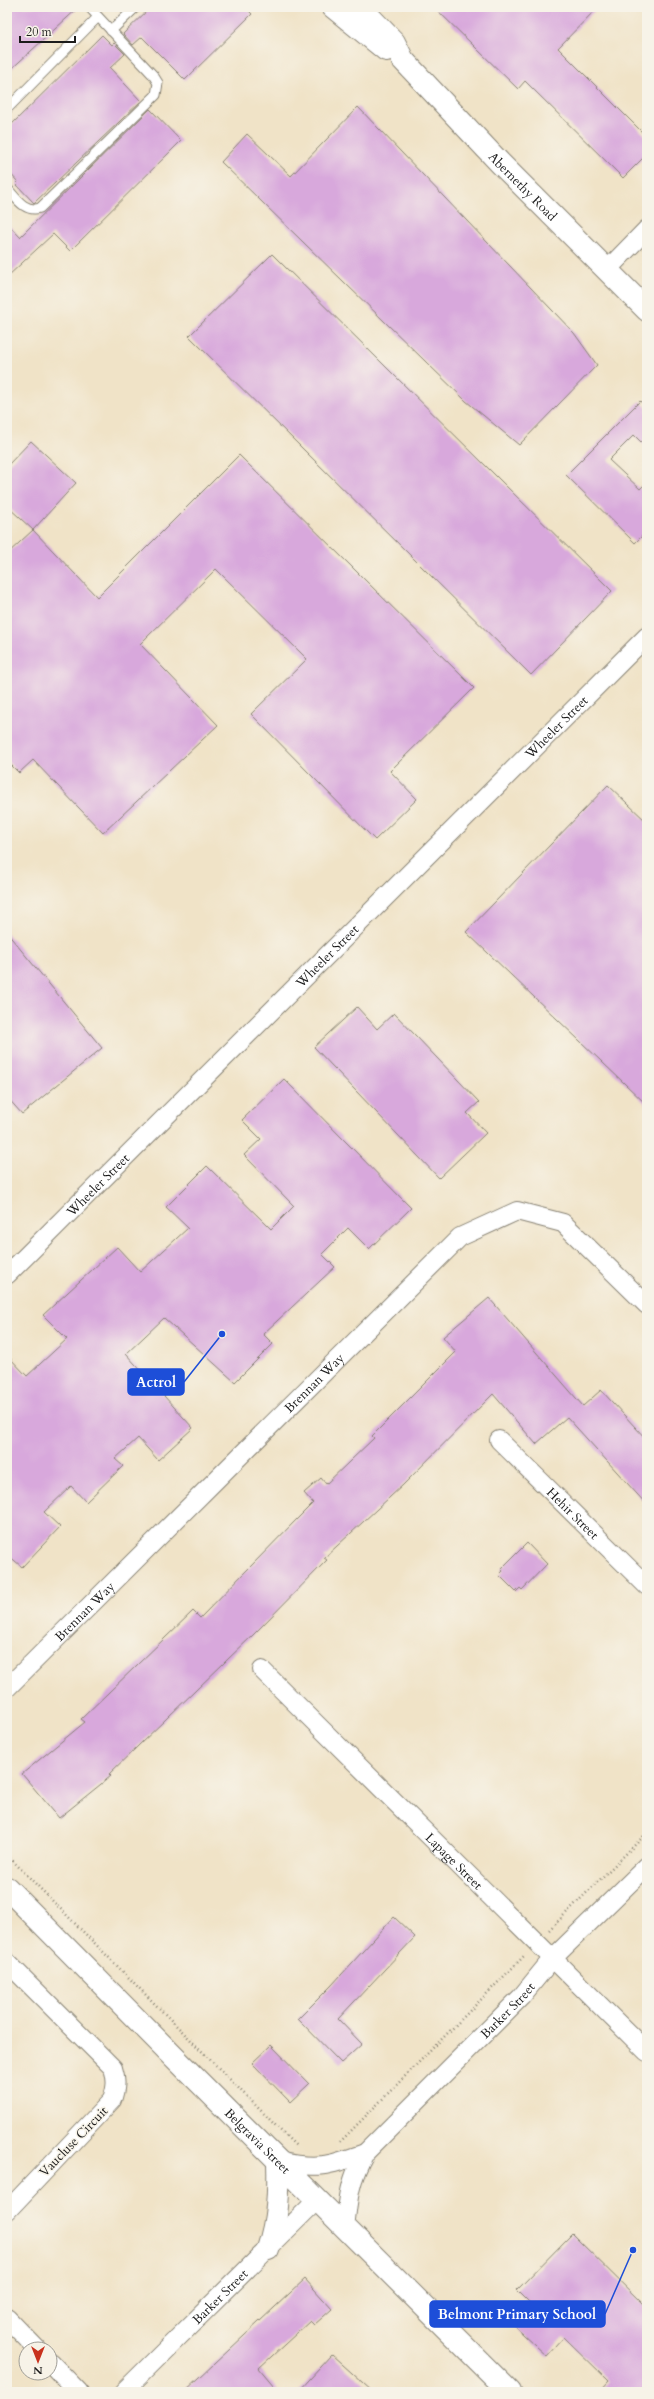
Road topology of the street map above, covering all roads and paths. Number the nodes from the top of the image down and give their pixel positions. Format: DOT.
graph roads {
  1 [pos="89,7"];
  2 [pos="136,7"];
  3 [pos="344,8"];
  4 [pos="98,17"];
  5 [pos="111,31"];
  6 [pos="7,109"];
  7 [pos="7,188"];
  8 [pos="647,229"];
  9 [pos="607,270"];
  10 [pos="647,310"];
  11 [pos="647,636"];
  12 [pos="7,1275"];
  13 [pos="647,1305"];
  14 [pos="499,1440"];
  15 [pos="647,1586"];
  16 [pos="262,1670"];
  17 [pos="7,1688"];
  18 [pos="647,1833"];
  19 [pos="7,1855"];
  20 [pos="647,1866"];
  21 [pos="7,1888"];
  22 [pos="536,1943"];
  23 [pos="552,1959"];
  24 [pos="7,1962"];
  25 [pos="647,2052"];
  26 [pos="340,2143"];
  27 [pos="300,2150"];
  28 [pos="365,2153"];
  29 [pos="278,2161"];
  30 [pos="317,2200"];
  31 [pos="7,2211"];
  32 [pos="345,2229"];
  33 [pos="268,2249"];
  34 [pos="7,2318"];
  35 [pos="29,2341"];
  36 [pos="58,2370"];
  37 [pos="79,2392"];
  38 [pos="123,2392"];
  39 [pos="510,2392"];
  1 -- 4 [label="lane"];
  2 -- 5 [label="lane"];
  3 -- 9 [label="main road, Abernethy Road"];
  4 -- 5 [label="lane"];
  4 -- 6 [label="lane"];
  5 -- 7 [label="lane"];
  8 -- 9 [label="street"];
  9 -- 10 [label="main road, Abernethy Road"];
  11 -- 12 [label="street, Wheeler Street"];
  13 -- 17 [label="street, Brennan Way"];
  14 -- 15 [label="street, Hehir Street"];
  16 -- 22 [label="street, Lapage Street"];
  18 -- 22 [label="path"];
  19 -- 27 [label="path"];
  20 -- 23 [label="street, Barker Street"];
  21 -- 29 [label="main road, Belgravia Street"];
  22 -- 23 [label="street, Lapage Street"];
  22 -- 26 [label="path"];
  23 -- 25 [label="street, Lapage Street"];
  23 -- 28 [label="street, Barker Street"];
  24 -- 31 [label="street, Vaucluse Circuit"];
  28 -- 29 [label="street, Barker Street"];
  28 -- 32 [label="street, Barker Street"];
  29 -- 30 [label="main road, Belgravia Street"];
  29 -- 33 [label="main road"];
  30 -- 32 [label="main road, Belgravia Street"];
  30 -- 33 [label="street, Barker Street"];
  32 -- 39 [label="main road, Belgravia Street"];
  33 -- 38 [label="street, Barker Street"];
  34 -- 35 [label="street"];
  36 -- 37 [label="street"];
}
